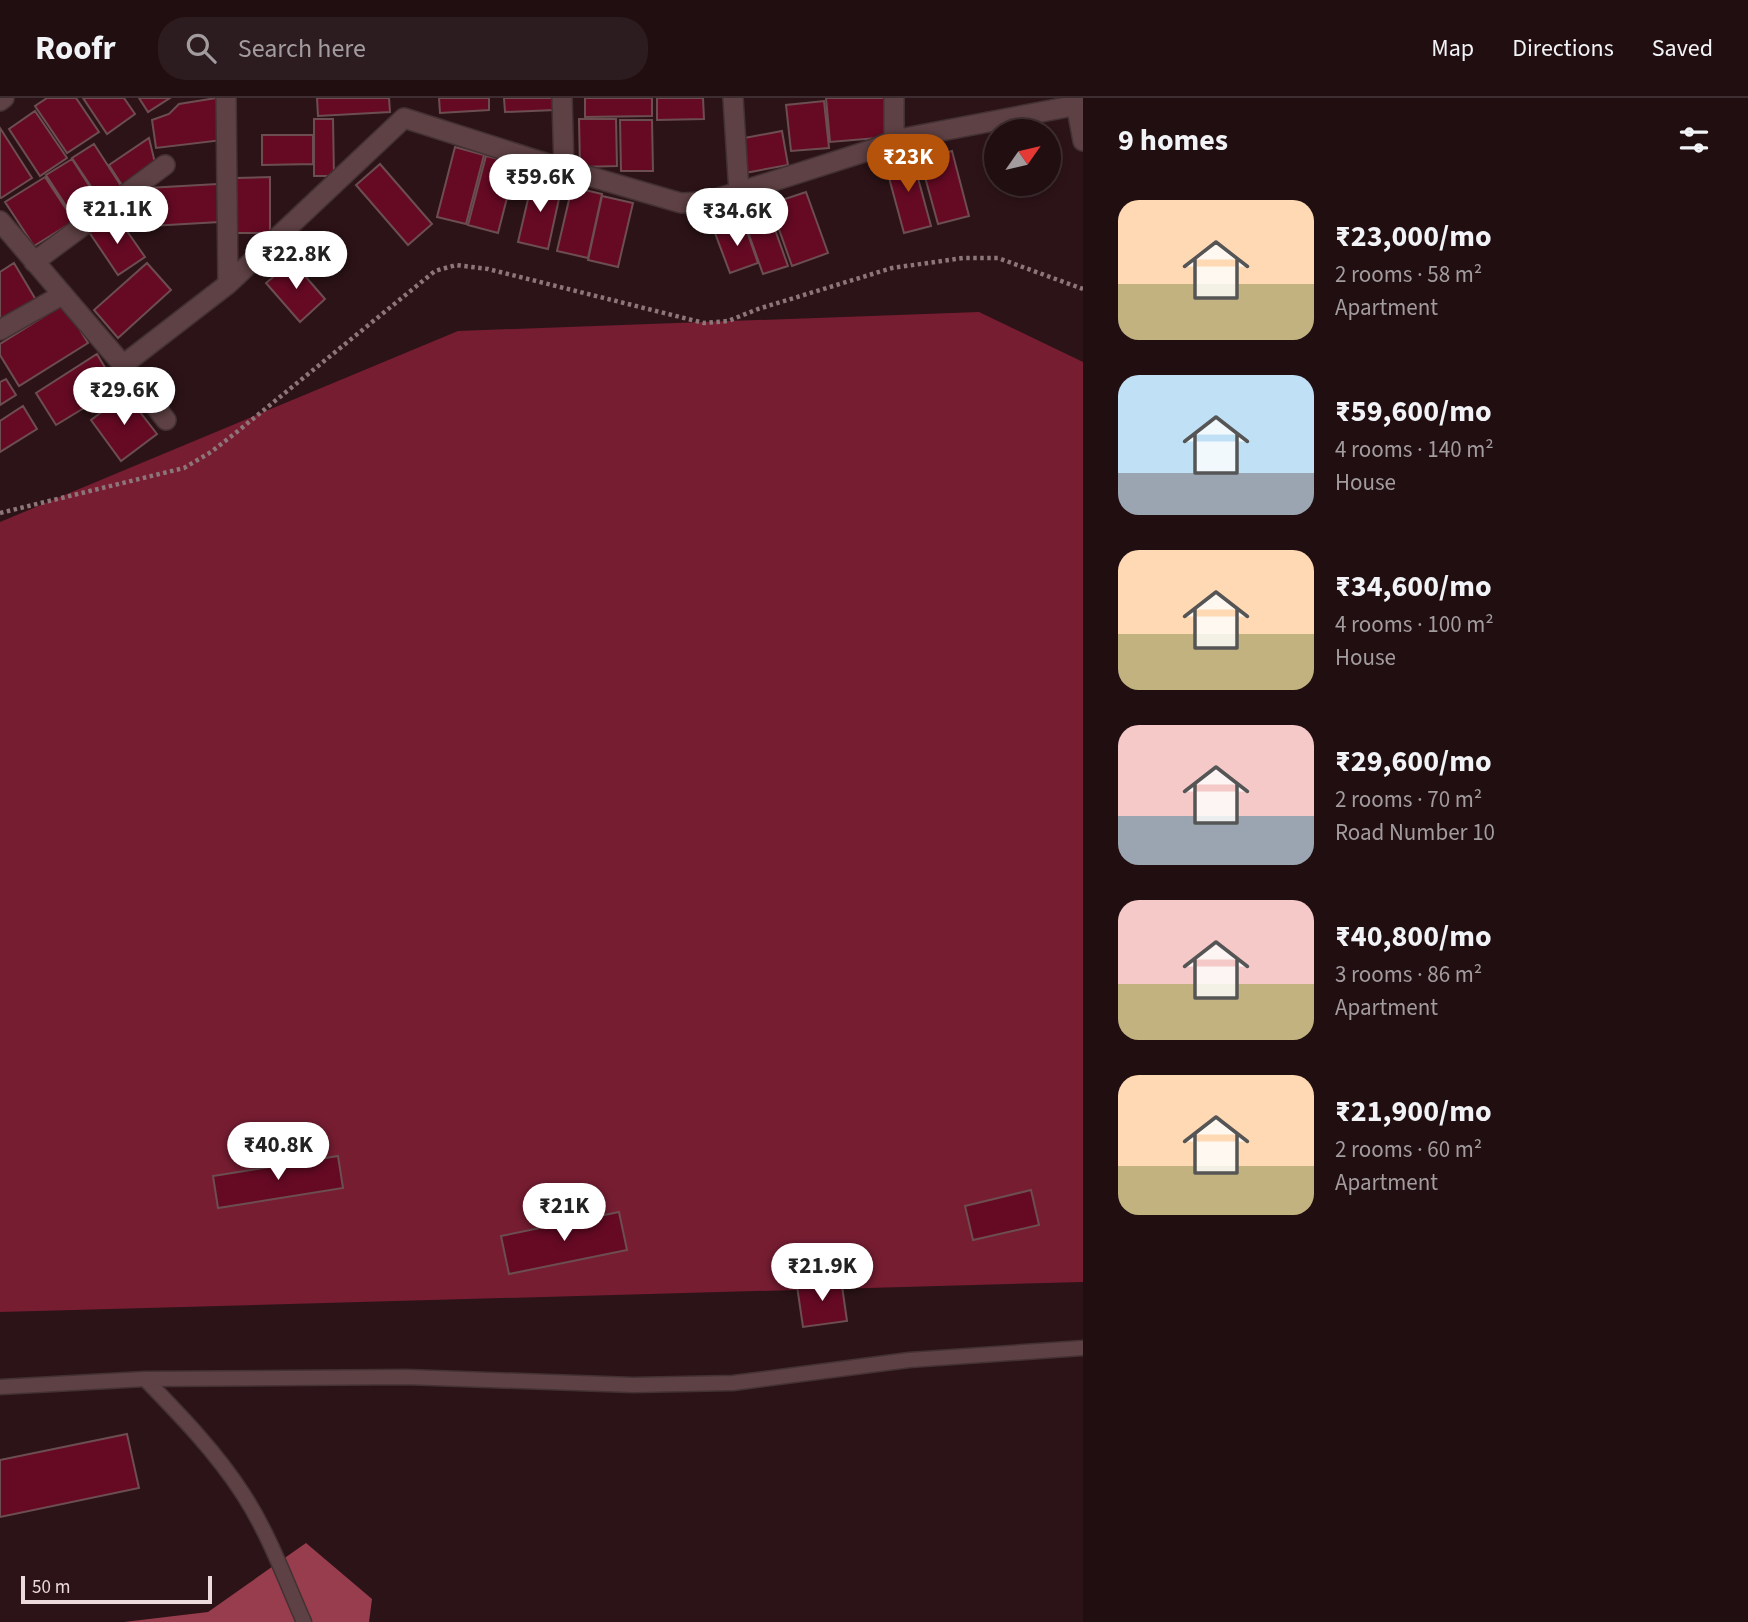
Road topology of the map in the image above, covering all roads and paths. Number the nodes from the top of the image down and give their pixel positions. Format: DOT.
graph roads {
  1 [pos="226,98"];
  2 [pos="562,98"];
  3 [pos="733,98"];
  4 [pos="894,98"];
  5 [pos="1078,103"];
  6 [pos="404,108"];
  7 [pos="894,139"];
  8 [pos="1083,141"];
  9 [pos="166,165"];
  10 [pos="564,169"];
  11 [pos="739,192"];
  12 [pos="0,221"];
  13 [pos="34,262"];
  14 [pos="228,284"];
  15 [pos="1083,289"];
  16 [pos="62,295"];
  17 [pos="0,330"];
  18 [pos="123,365"];
  19 [pos="166,420"];
  20 [pos="0,513"];
  21 [pos="1083,1348"];
  22 [pos="145,1379"];
  23 [pos="0,1387"];
  24 [pos="303,1622"];
  1 -- 14 [label="street"];
  2 -- 10 [label="street"];
  3 -- 11 [label="street"];
  4 -- 7 [label="street"];
  5 -- 7 [label="street"];
  5 -- 8 [label="street"];
  6 -- 10 [label="street"];
  6 -- 14 [label="street"];
  7 -- 11 [label="street"];
  9 -- 13 [label="street"];
  10 -- 11 [label="street"];
  12 -- 13 [label="street"];
  13 -- 16 [label="street"];
  14 -- 18 [label="street"];
  15 -- 20 [label="path"];
  16 -- 17 [label="street"];
  16 -- 18 [label="street"];
  18 -- 19 [label="street"];
  21 -- 22 [label="lane"];
  22 -- 23 [label="lane"];
  22 -- 24 [label="lane"];
}
